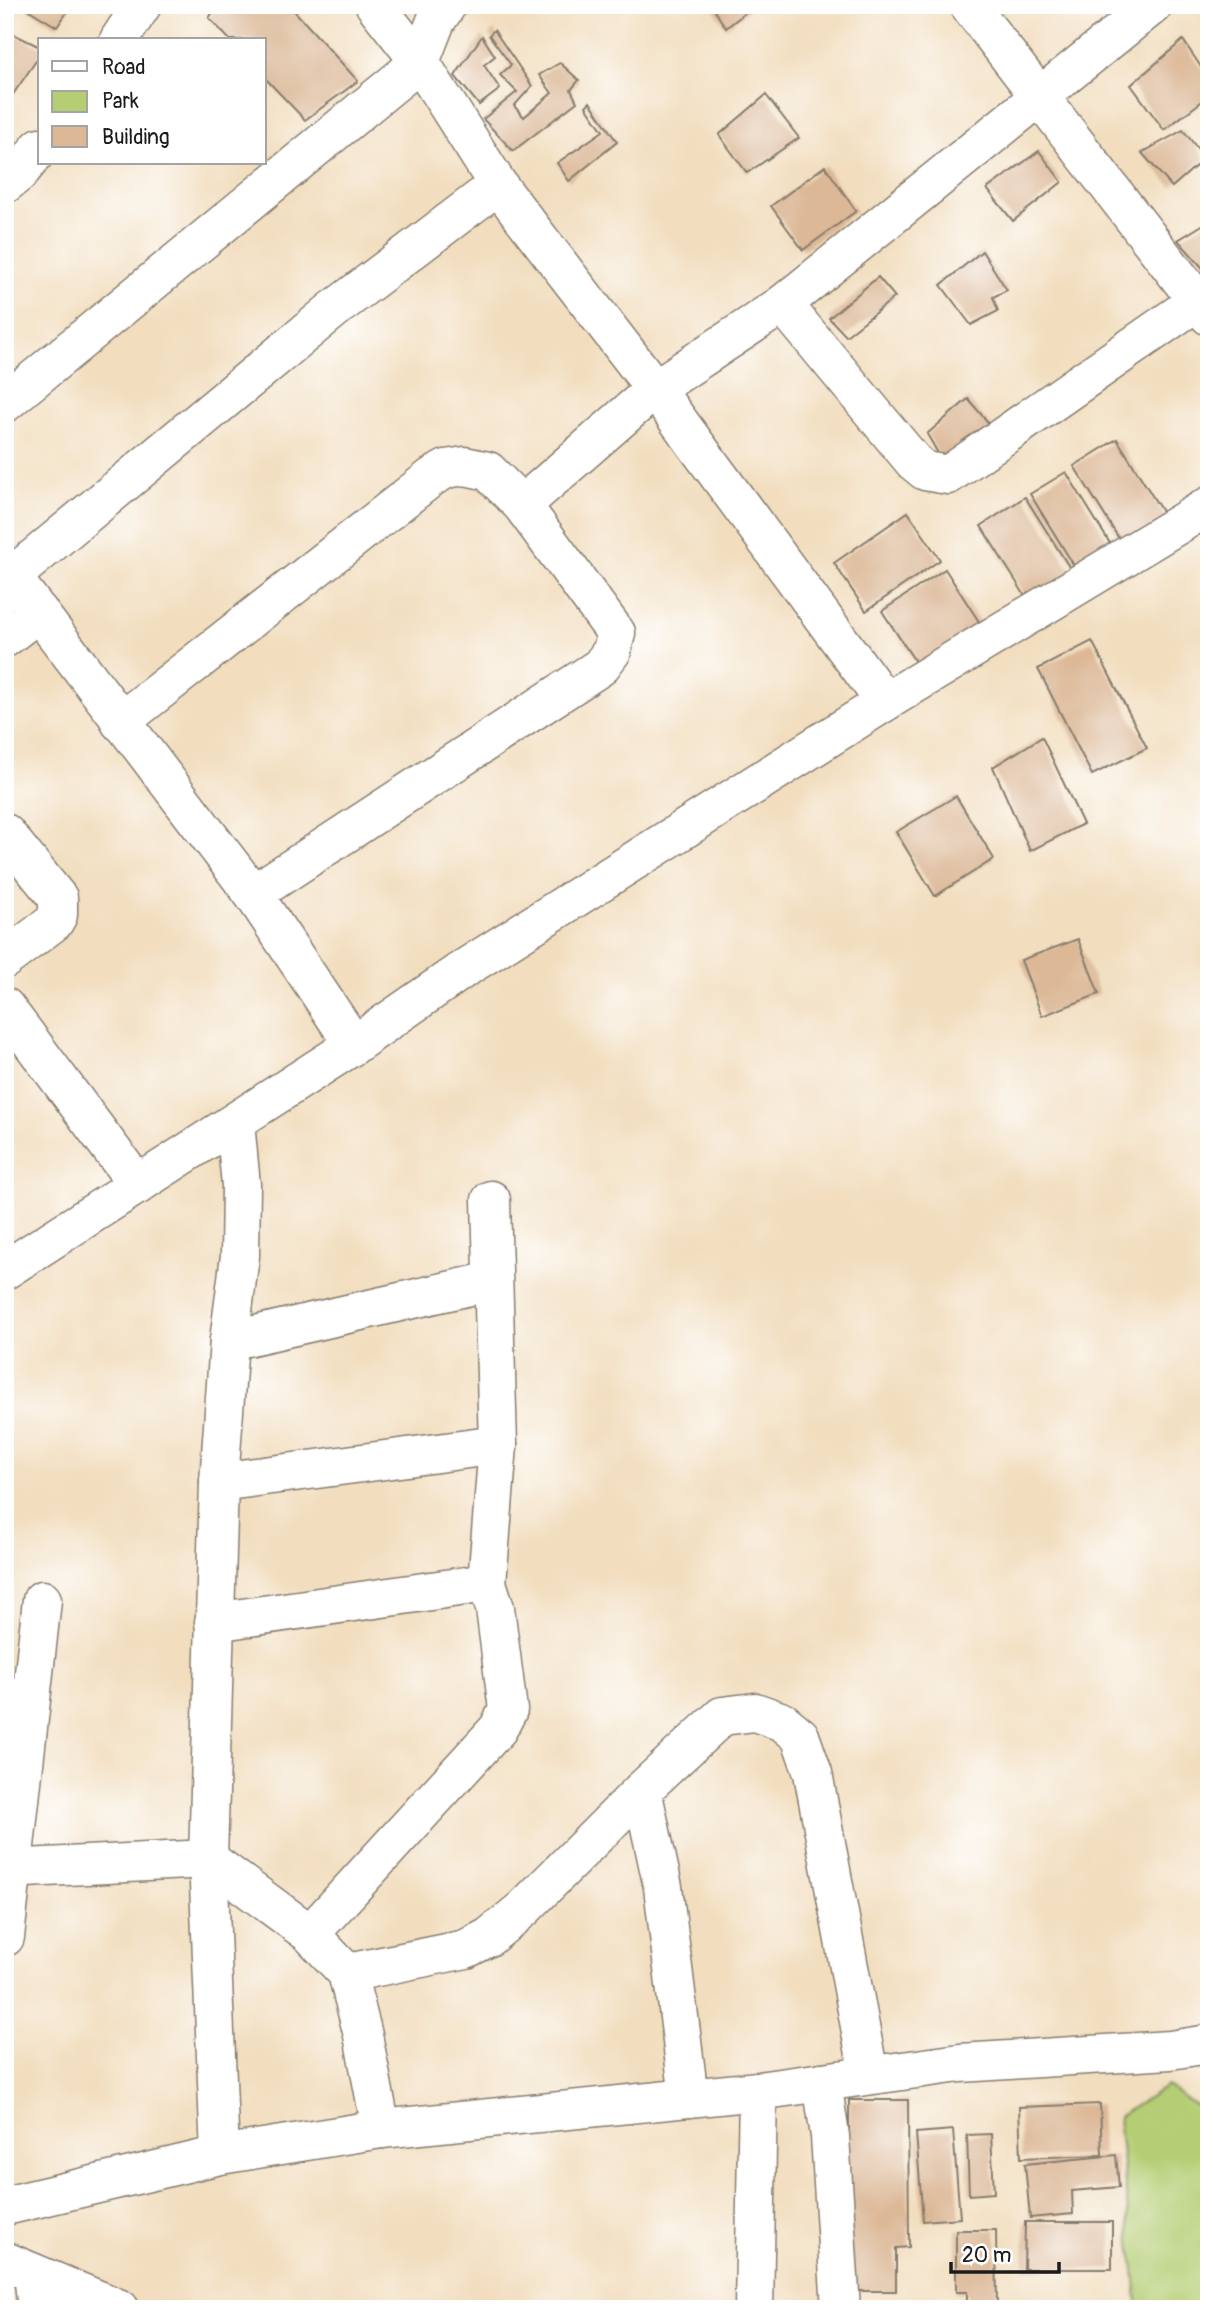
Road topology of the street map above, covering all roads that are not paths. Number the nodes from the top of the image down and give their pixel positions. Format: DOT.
graph roads {
  1 [pos="142,5"];
  2 [pos="375,5"];
  3 [pos="447,5"];
  4 [pos="969,5"];
  5 [pos="1153,5"];
  6 [pos="119,38"];
  7 [pos="420,62"];
  8 [pos="1040,97"];
  9 [pos="498,185"];
  10 [pos="1205,303"];
  11 [pos="783,304"];
  12 [pos="655,389"];
  13 [pos="5,403"];
  14 [pos="522,505"];
  15 [pos="1209,506"];
  16 [pos="8,572"];
  17 [pos="39,612"];
  18 [pos="5,638"];
  19 [pos="885,702"];
  20 [pos="120,722"];
  21 [pos="5,832"];
  22 [pos="253,894"];
  23 [pos="5,959"];
  24 [pos="5,1007"];
  25 [pos="354,1045"];
  26 [pos="235,1124"];
  27 [pos="138,1185"];
  28 [pos="491,1200"];
  29 [pos="5,1270"];
  30 [pos="492,1281"];
  31 [pos="229,1341"];
  32 [pos="498,1445"];
  33 [pos="219,1482"];
  34 [pos="487,1583"];
  35 [pos="42,1600"];
  36 [pos="214,1622"];
  37 [pos="18,1700"];
  38 [pos="642,1790"];
  39 [pos="208,1859"];
  40 [pos="10,1869"];
  41 [pos="310,1934"];
  42 [pos="5,1937"];
  43 [pos="347,1973"];
  44 [pos="1209,2044"];
  45 [pos="1170,2050"];
  46 [pos="1209,2073"];
  47 [pos="869,2075"];
  48 [pos="822,2082"];
  49 [pos="758,2091"];
  50 [pos="689,2098"];
  51 [pos="381,2129"];
  52 [pos="220,2155"];
  53 [pos="5,2206"];
  54 [pos="25,2281"];
  55 [pos="120,2309"];
  56 [pos="754,2309"];
  57 [pos="841,2309"];
  1 -- 6 [label="street"];
  2 -- 7 [label="street"];
  3 -- 7 [label="street"];
  4 -- 8 [label="street"];
  5 -- 8 [label="street"];
  7 -- 9 [label="street"];
  7 -- 13 [label="street"];
  8 -- 10 [label="street"];
  8 -- 11 [label="street"];
  9 -- 12 [label="street"];
  9 -- 16 [label="street"];
  10 -- 11 [label="street"];
  11 -- 12 [label="street"];
  12 -- 14 [label="street"];
  12 -- 19 [label="street"];
  14 -- 20 [label="street"];
  14 -- 22 [label="street"];
  15 -- 19 [label="street"];
  16 -- 17 [label="street"];
  17 -- 18 [label="street"];
  17 -- 20 [label="street"];
  19 -- 25 [label="street"];
  20 -- 22 [label="street"];
  21 -- 23 [label="street"];
  22 -- 25 [label="street"];
  24 -- 27 [label="street"];
  25 -- 26 [label="street"];
  26 -- 27 [label="street"];
  26 -- 31 [label="street"];
  27 -- 29 [label="street"];
  28 -- 30 [label="street"];
  30 -- 31 [label="street"];
  30 -- 32 [label="street"];
  31 -- 33 [label="street"];
  32 -- 33 [label="street"];
  32 -- 34 [label="street"];
  33 -- 36 [label="street"];
  34 -- 36 [label="street"];
  34 -- 41 [label="street"];
  35 -- 37 [label="street"];
  36 -- 39 [label="street"];
  37 -- 40 [label="street"];
  38 -- 43 [label="street"];
  38 -- 47 [label="street"];
  38 -- 50 [label="street"];
  39 -- 40 [label="street"];
  39 -- 41 [label="street"];
  39 -- 52 [label="street"];
  40 -- 42 [label="street"];
  41 -- 43 [label="street"];
  43 -- 51 [label="street"];
  44 -- 45 [label="street"];
  45 -- 46 [label="street"];
  45 -- 47 [label="street"];
  47 -- 48 [label="street"];
  48 -- 49 [label="street"];
  48 -- 57 [label="street"];
  49 -- 50 [label="street"];
  49 -- 56 [label="street"];
  50 -- 51 [label="street"];
  51 -- 52 [label="street"];
  52 -- 53 [label="street"];
  54 -- 55 [label="street"];
}
